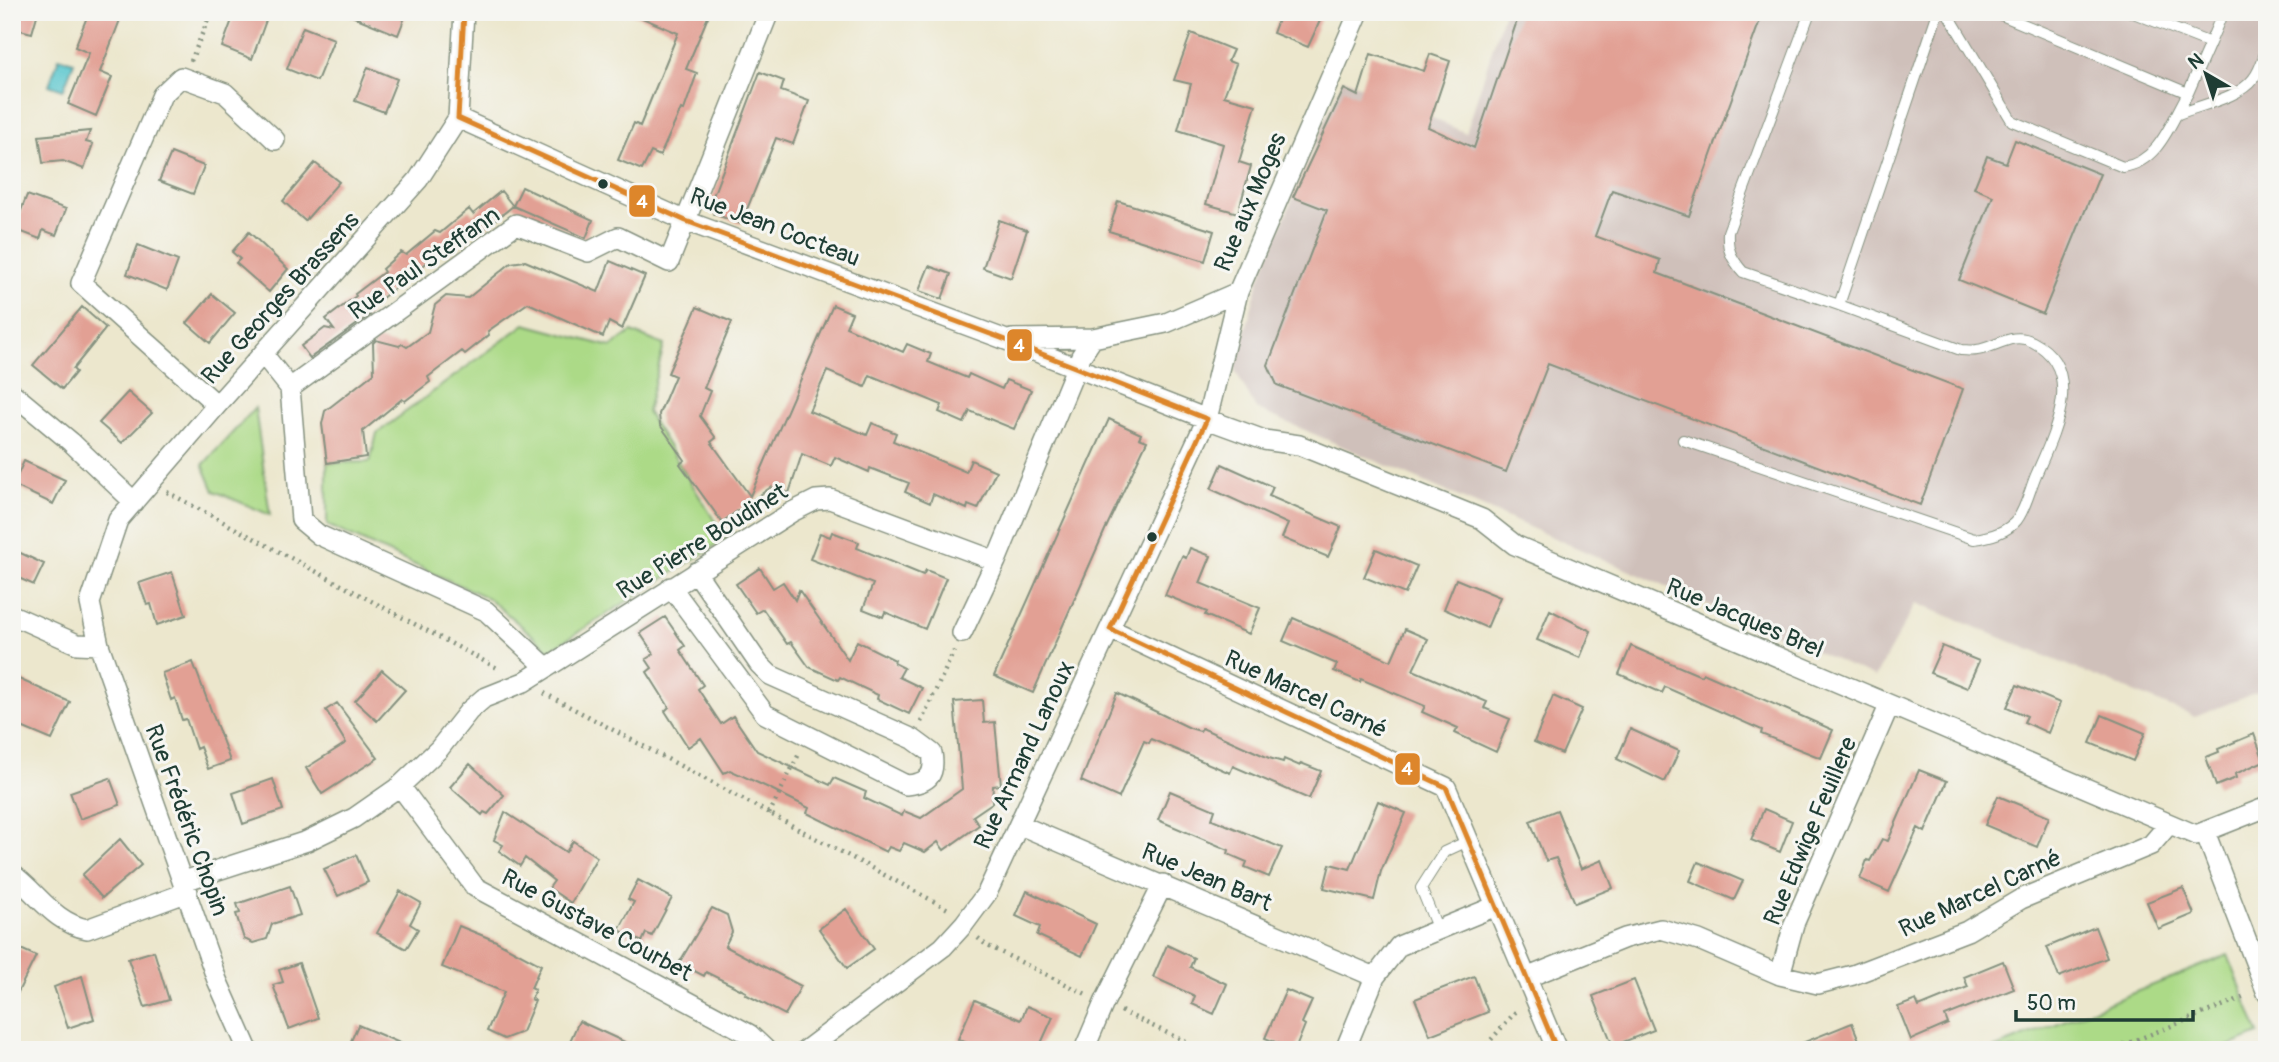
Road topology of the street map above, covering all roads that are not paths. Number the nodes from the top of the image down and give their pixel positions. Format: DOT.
graph roads {
  1 [pos="464,12"];
  2 [pos="769,12"];
  3 [pos="1359,12"];
  4 [pos="1810,12"];
  5 [pos="1938,12"];
  6 [pos="1947,12"];
  7 [pos="1994,12"];
  8 [pos="2131,12"];
  9 [pos="2223,12"];
  10 [pos="2210,43"];
  11 [pos="2267,48"];
  12 [pos="2188,93"];
  13 [pos="2176,115"];
  14 [pos="458,118"];
  15 [pos="275,140"];
  16 [pos="686,221"];
  17 [pos="1238,292"];
  18 [pos="1839,304"];
  19 [pos="1001,338"];
  20 [pos="1093,338"];
  21 [pos="263,354"];
  22 [pos="1076,369"];
  23 [pos="290,388"];
  24 [pos="12,393"];
  25 [pos="218,405"];
  26 [pos="1207,419"];
  27 [pos="1683,440"];
  28 [pos="134,502"];
  29 [pos="996,561"];
  30 [pos="696,572"];
  31 [pos="671,587"];
  32 [pos="90,603"];
  33 [pos="12,615"];
  34 [pos="1110,629"];
  35 [pos="962,633"];
  36 [pos="99,645"];
  37 [pos="546,667"];
  38 [pos="1889,706"];
  39 [pos="400,786"];
  40 [pos="2267,807"];
  41 [pos="2169,824"];
  42 [pos="1020,825"];
  43 [pos="2205,832"];
  44 [pos="1468,841"];
  45 [pos="12,874"];
  46 [pos="1163,884"];
  47 [pos="186,887"];
  48 [pos="1496,906"];
  49 [pos="1438,930"];
  50 [pos="1780,975"];
  51 [pos="1375,977"];
  52 [pos="1526,978"];
  53 [pos="2266,991"];
  54 [pos="248,1050"];
  55 [pos="766,1050"];
  56 [pos="806,1050"];
  57 [pos="1084,1050"];
  58 [pos="1345,1050"];
  59 [pos="1557,1050"];
  1 -- 14 [label="street, Rue Georges Brassens"];
  2 -- 16 [label="street"];
  3 -- 17 [label="street, Rue aux Moges"];
  4 -- 18 [label="lane"];
  5 -- 18 [label="lane"];
  6 -- 13 [label="lane"];
  7 -- 12 [label="lane"];
  8 -- 10 [label="lane"];
  9 -- 10 [label="lane"];
  10 -- 12 [label="lane"];
  11 -- 13 [label="lane"];
  12 -- 13 [label="lane"];
  14 -- 16 [label="street, Rue Jean Cocteau"];
  14 -- 21 [label="street, Rue Georges Brassens"];
  15 -- 25 [label="street"];
  16 -- 19 [label="street, Rue Jean Cocteau"];
  16 -- 23 [label="street, Rue Paul Steffann"];
  17 -- 20 [label="street, Rue Jean Cocteau"];
  17 -- 26 [label="street, Rue aux Moges"];
  18 -- 27 [label="lane"];
  19 -- 20 [label="street, Rue Jean Cocteau"];
  19 -- 22 [label="street, Rue Jean Cocteau"];
  20 -- 22 [label="street"];
  21 -- 23 [label="street"];
  21 -- 25 [label="street, Rue Georges Brassens"];
  22 -- 26 [label="street, Rue Jean Cocteau"];
  22 -- 29 [label="street"];
  23 -- 37 [label="street"];
  24 -- 28 [label="street"];
  25 -- 28 [label="street, Rue Georges Brassens"];
  26 -- 34 [label="street, Rue Armand Lanoux"];
  26 -- 38 [label="street, Rue Jacques Brel"];
  28 -- 32 [label="street, Rue Georges Brassens"];
  29 -- 30 [label="street, Rue Pierre Boudinet"];
  29 -- 35 [label="street"];
  30 -- 31 [label="street, Rue Pierre Boudinet"];
  30 -- 31 [label="street"];
  31 -- 37 [label="street, Rue Pierre Boudinet"];
  32 -- 36 [label="street, Rue Frédéric Chopin"];
  33 -- 36 [label="street"];
  34 -- 42 [label="street, Rue Armand Lanoux"];
  34 -- 44 [label="street, Rue Marcel Carné"];
  36 -- 47 [label="street, Rue Frédéric Chopin"];
  37 -- 39 [label="street, Rue Pierre Boudinet"];
  38 -- 41 [label="street, Rue Jacques Brel"];
  38 -- 50 [label="street, Rue Edwige Feuillere"];
  39 -- 47 [label="street, Rue Pierre Boudinet"];
  39 -- 55 [label="street, Rue Gustave Courbet"];
  40 -- 43 [label="street"];
  41 -- 43 [label="street, Rue Jacques Brel"];
  41 -- 50 [label="street, Rue Marcel Carné"];
  42 -- 46 [label="street, Rue Jean Bart"];
  42 -- 56 [label="street, Rue Armand Lanoux"];
  43 -- 53 [label="street"];
  44 -- 48 [label="street, Rue Marcel Carné"];
  44 -- 49 [label="lane"];
  45 -- 47 [label="street, Rue Pierre Boudinet"];
  46 -- 51 [label="street, Rue Jean Bart"];
  46 -- 57 [label="street"];
  47 -- 54 [label="street, Rue Frédéric Chopin"];
  48 -- 49 [label="street"];
  48 -- 52 [label="street, Rue Marcel Carné"];
  49 -- 51 [label="street"];
  50 -- 52 [label="street, Rue Marcel Carné"];
  51 -- 58 [label="street"];
  52 -- 59 [label="street, Rue Marcel Carné"];
}
